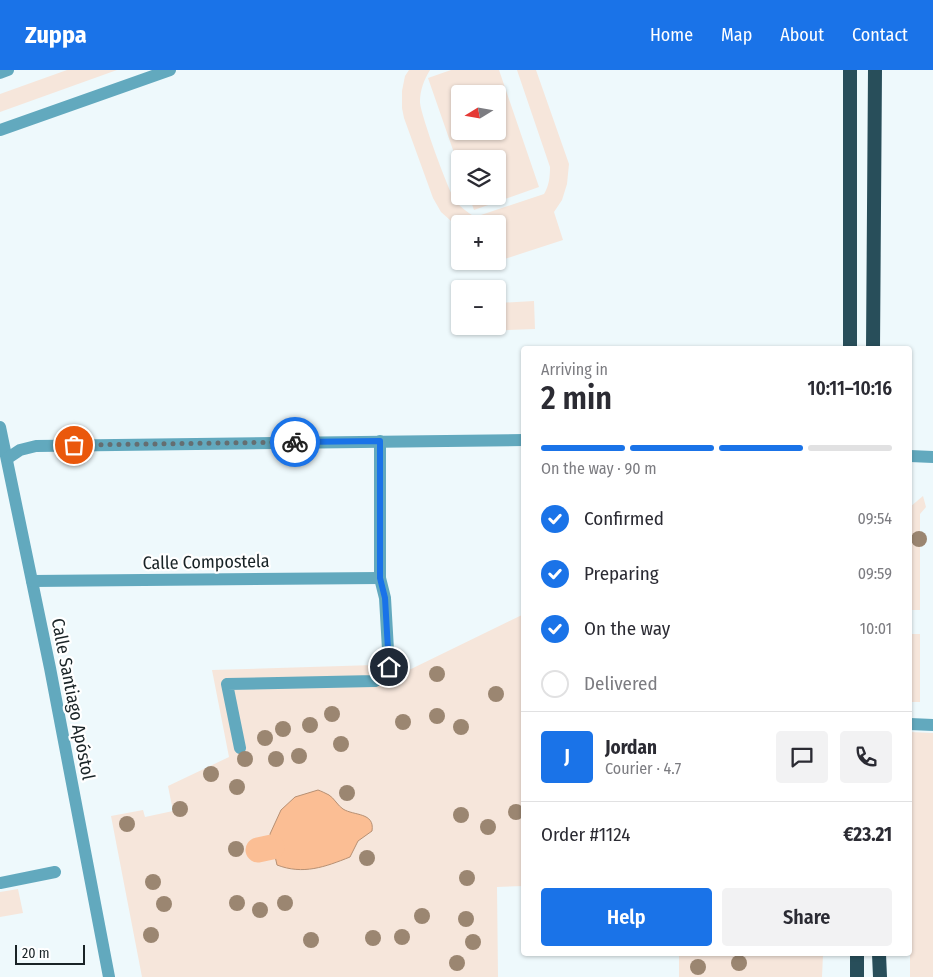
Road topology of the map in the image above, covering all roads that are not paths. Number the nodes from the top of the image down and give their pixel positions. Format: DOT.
graph roads {
  1 [pos="8,70"];
  2 [pos="170,70"];
  3 [pos="850,70"];
  4 [pos="875,70"];
  5 [pos="0,73"];
  6 [pos="0,130"];
  7 [pos="850,346"];
  8 [pos="873,346"];
  9 [pos="0,428"];
  10 [pos="521,440"];
  11 [pos="380,441"];
  12 [pos="912,456"];
  13 [pos="933,457"];
  14 [pos="8,458"];
  15 [pos="380,578"];
  16 [pos="32,581"];
  17 [pos="912,724"];
  18 [pos="933,724"];
  19 [pos="240,748"];
  20 [pos="55,872"];
  21 [pos="0,883"];
  22 [pos="857,956"];
  23 [pos="879,956"];
  24 [pos="109,977"];
  25 [pos="857,977"];
  26 [pos="880,977"];
  1 -- 5 [label="street"];
  2 -- 6 [label="street"];
  3 -- 7 [label="highway"];
  4 -- 8 [label="highway"];
  9 -- 14 [label="street, Calle Santiago Apóstol"];
  10 -- 11 [label="street"];
  11 -- 14 [label="street"];
  11 -- 15 [label="street"];
  12 -- 13 [label="street"];
  14 -- 16 [label="street, Calle Santiago Apóstol"];
  15 -- 16 [label="street, Calle Compostela"];
  15 -- 19 [label="street"];
  16 -- 24 [label="street, Calle Santiago Apóstol"];
  17 -- 18 [label="street"];
  20 -- 21 [label="street"];
  22 -- 25 [label="highway"];
  23 -- 26 [label="highway"];
}
